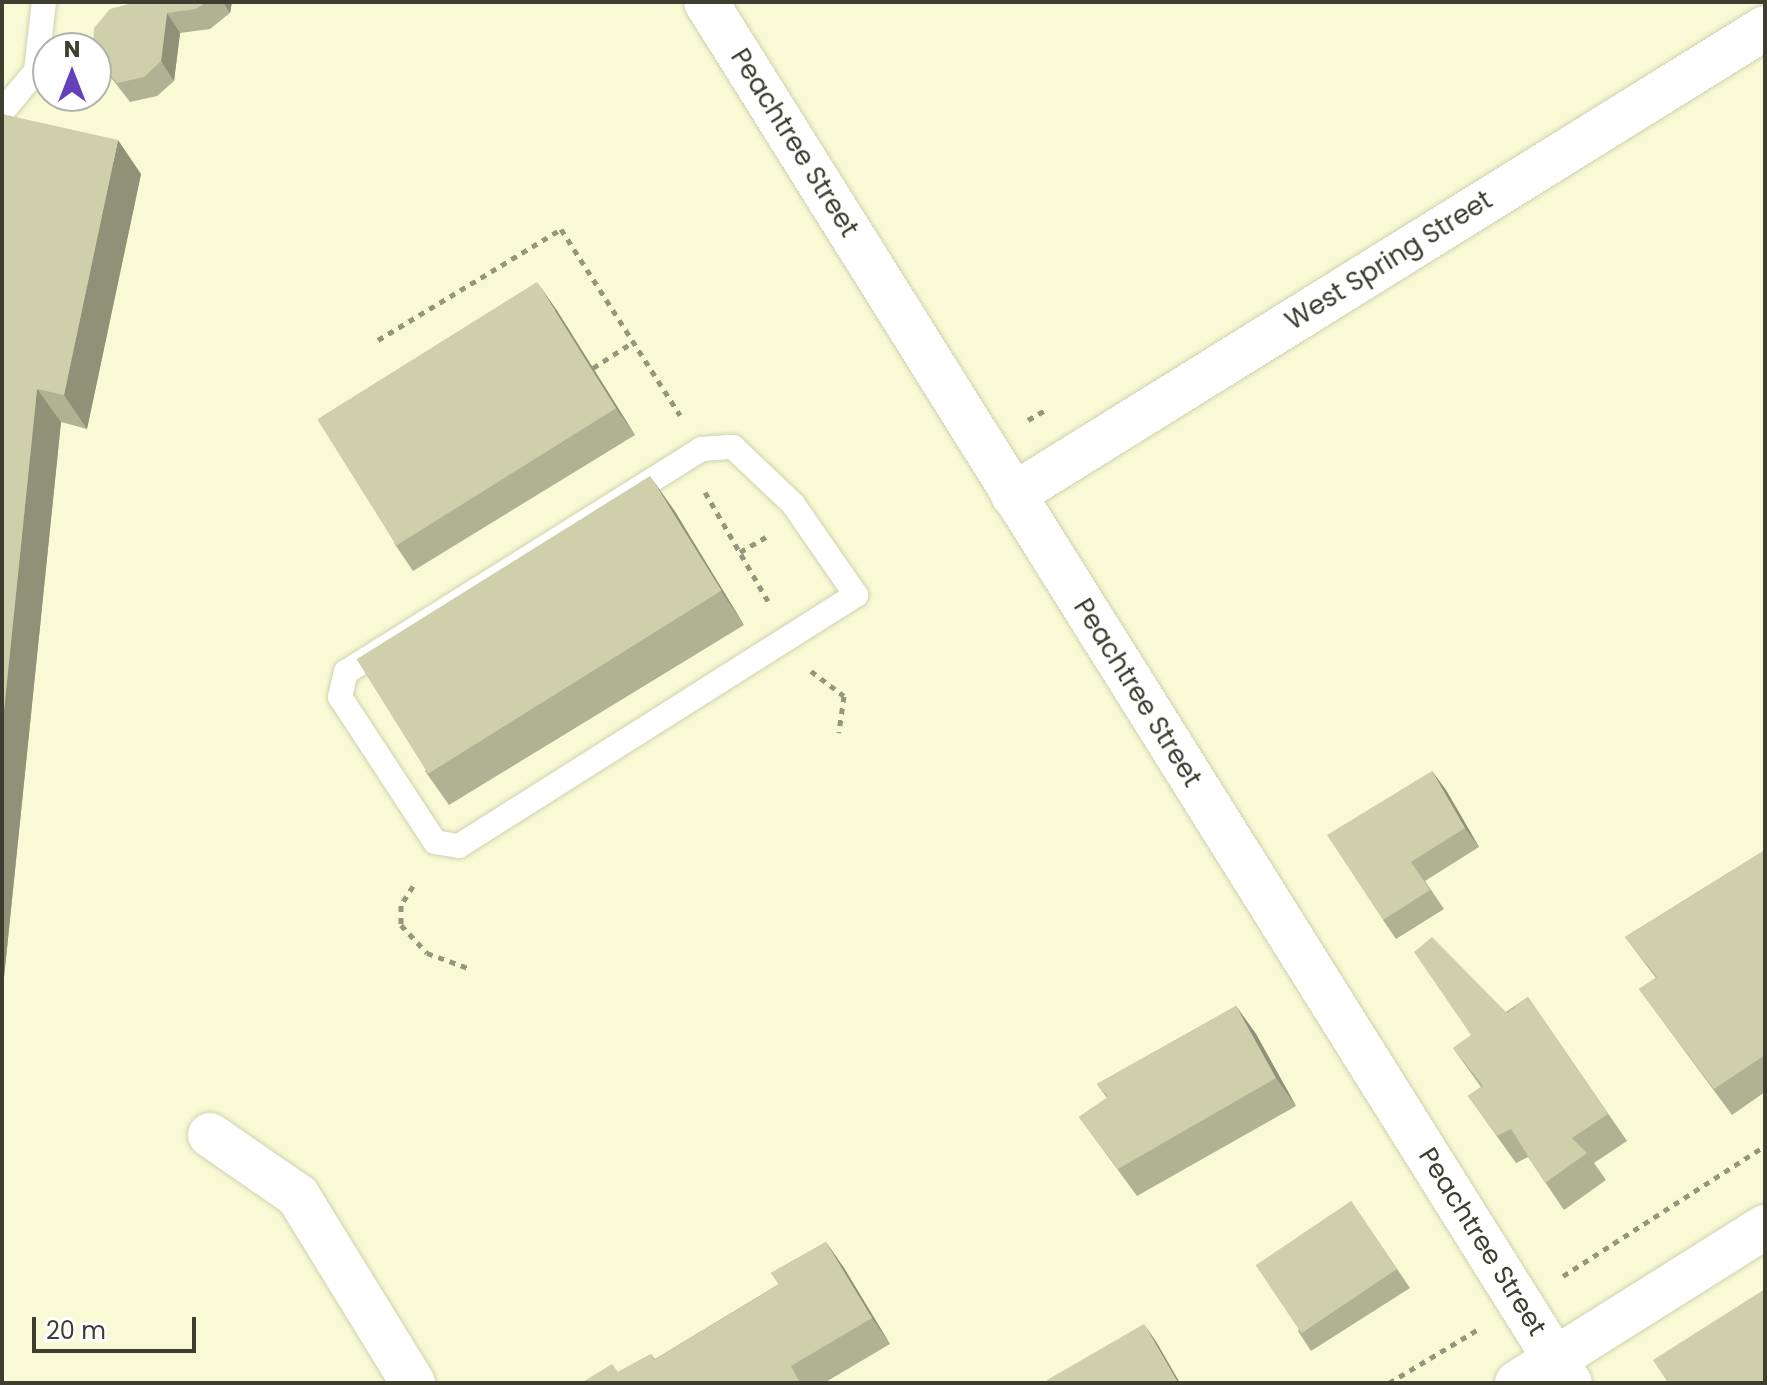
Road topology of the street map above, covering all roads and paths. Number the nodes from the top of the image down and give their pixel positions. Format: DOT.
graph roads {
  1 [pos="44,2"];
  2 [pos="706,2"];
  3 [pos="1765,28"];
  4 [pos="2,112"];
  5 [pos="378,340"];
  6 [pos="633,342"];
  7 [pos="593,368"];
  8 [pos="684,420"];
  9 [pos="696,476"];
  10 [pos="1013,495"];
  11 [pos="790,637"];
  12 [pos="839,733"];
  13 [pos="413,886"];
  14 [pos="471,969"];
  15 [pos="210,1135"];
  16 [pos="1765,1146"];
  17 [pos="1765,1227"];
  18 [pos="1521,1302"];
  19 [pos="1562,1371"];
  20 [pos="413,1383"];
  21 [pos="1389,1383"];
  22 [pos="1517,1383"];
  1 -- 4 [label="lane"];
  2 -- 10 [label="main road, Peachtree Street"];
  3 -- 10 [label="main road, West Spring Street"];
  5 -- 6 [label="path"];
  6 -- 7 [label="path"];
  6 -- 8 [label="path"];
  9 -- 11 [label="path"];
  10 -- 18 [label="main road, Peachtree Street"];
  11 -- 11 [label="lane"];
  11 -- 12 [label="path"];
  13 -- 14 [label="path"];
  15 -- 20 [label="main road"];
  16 -- 18 [label="path"];
  17 -- 19 [label="main road"];
  18 -- 19 [label="main road, Peachtree Street"];
  18 -- 21 [label="path"];
  19 -- 22 [label="main road"];
}
